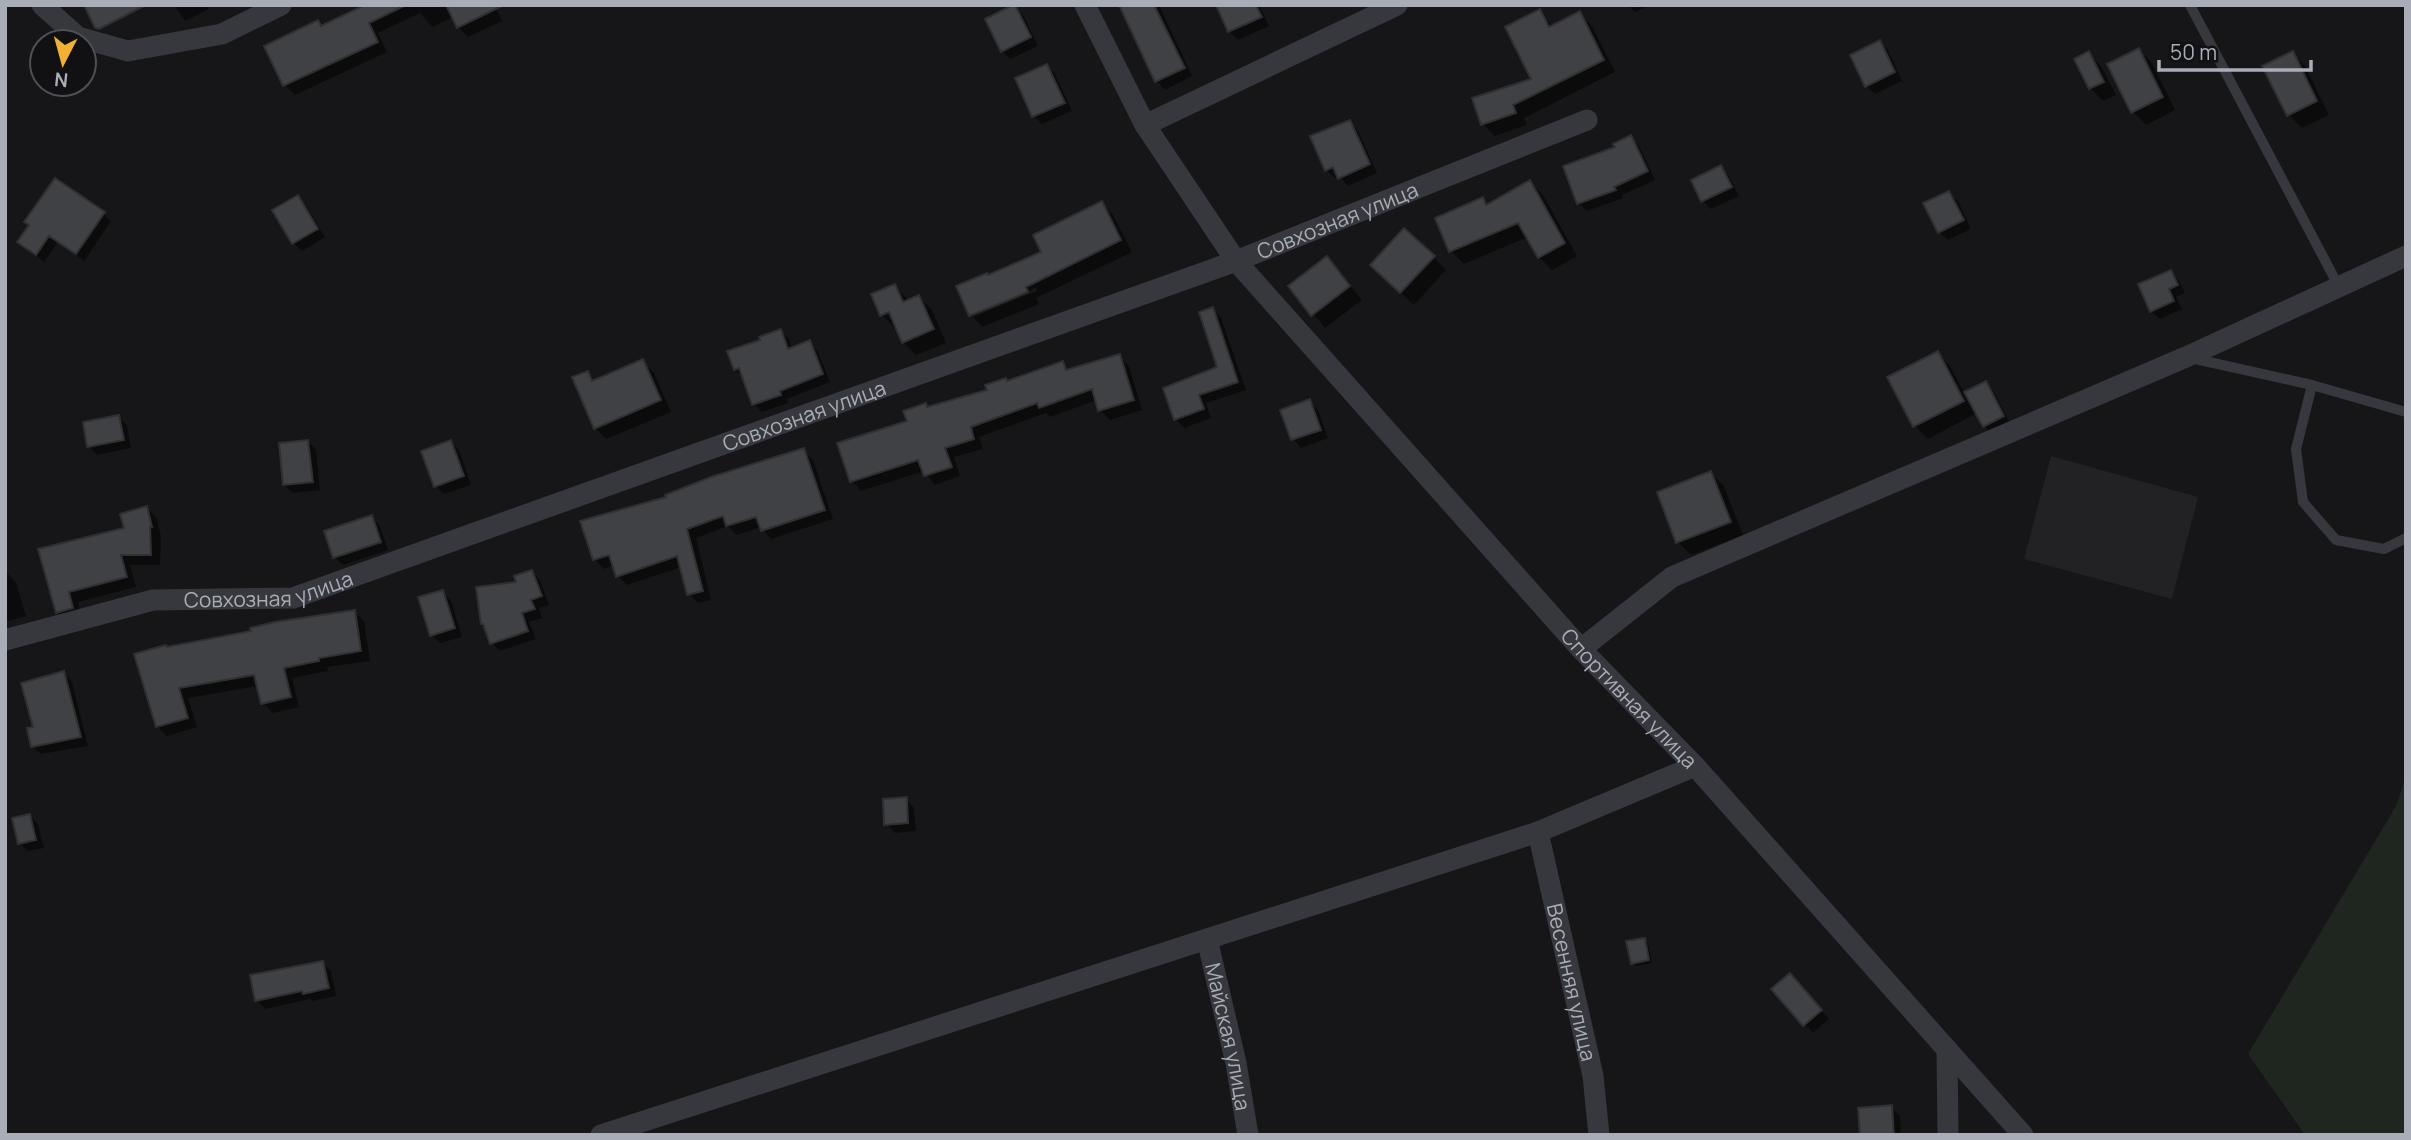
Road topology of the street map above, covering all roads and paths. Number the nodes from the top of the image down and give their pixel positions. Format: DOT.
graph roads {
  1 [pos="41,5"];
  2 [pos="281,5"];
  3 [pos="1085,5"];
  4 [pos="1397,5"];
  5 [pos="2190,5"];
  6 [pos="1587,120"];
  7 [pos="1145,125"];
  8 [pos="2406,256"];
  9 [pos="1237,261"];
  10 [pos="2338,285"];
  11 [pos="2186,357"];
  12 [pos="2312,385"];
  13 [pos="2406,412"];
  14 [pos="2406,538"];
  15 [pos="5,640"];
  16 [pos="1581,649"];
  17 [pos="1695,766"];
  18 [pos="1538,832"];
  19 [pos="1207,939"];
  20 [pos="1947,1049"];
  21 [pos="601,1135"];
  22 [pos="1248,1135"];
  23 [pos="1599,1135"];
  24 [pos="1948,1135"];
  25 [pos="2023,1135"];
  1 -- 2 [label="street"];
  3 -- 7 [label="street, Спортивная улица"];
  4 -- 7 [label="street"];
  5 -- 10 [label="lane"];
  6 -- 9 [label="street, Совхозная улица"];
  7 -- 9 [label="street, Спортивная улица"];
  8 -- 10 [label="street"];
  9 -- 15 [label="street, Совхозная улица"];
  9 -- 16 [label="street, Спортивная улица"];
  10 -- 11 [label="street"];
  11 -- 12 [label="lane"];
  11 -- 16 [label="street"];
  12 -- 13 [label="lane"];
  12 -- 14 [label="lane"];
  16 -- 17 [label="street, Спортивная улица"];
  17 -- 18 [label="street"];
  17 -- 20 [label="street, Спортивная улица"];
  18 -- 19 [label="street"];
  18 -- 23 [label="street, Весенняя улица"];
  19 -- 21 [label="street"];
  19 -- 22 [label="street, Майская улица"];
  20 -- 24 [label="street"];
  20 -- 25 [label="street, Спортивная улица"];
}
